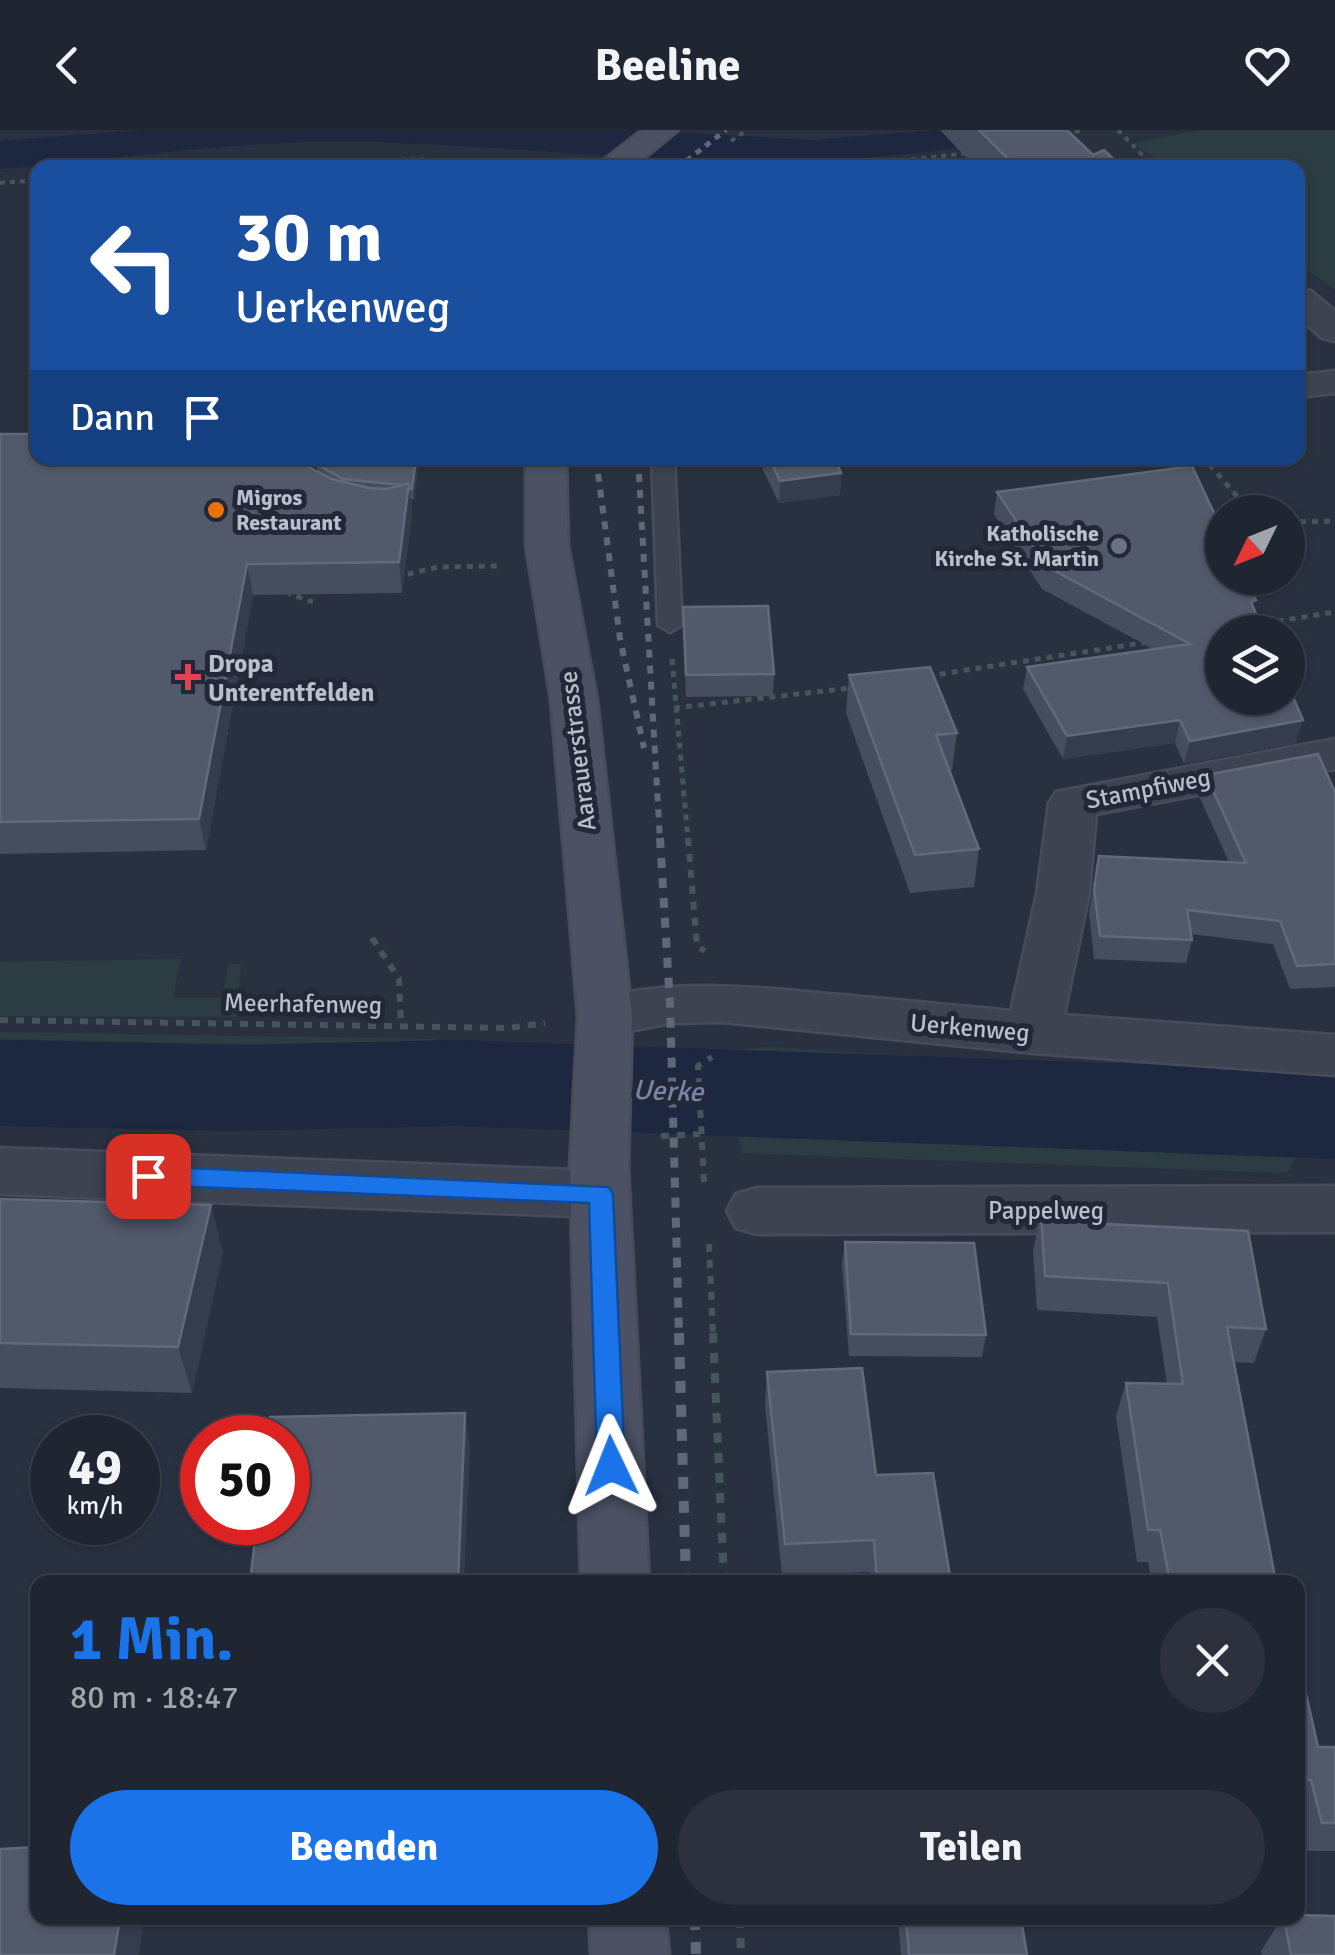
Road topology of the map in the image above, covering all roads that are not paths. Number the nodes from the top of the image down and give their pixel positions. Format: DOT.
graph roads {
  1 [pos="662,130"];
  2 [pos="621,160"];
  3 [pos="1305,305"];
  4 [pos="1335,330"];
  5 [pos="1335,382"];
  6 [pos="1305,385"];
  7 [pos="546,465"];
  8 [pos="663,465"];
  9 [pos="670,626"];
  10 [pos="1335,754"];
  11 [pos="605,1031"];
  12 [pos="1033,1033"];
  13 [pos="1332,1069"];
  14 [pos="0,1171"];
  15 [pos="600,1180"];
  16 [pos="1335,1209"];
  17 [pos="756,1211"];
  18 [pos="616,1575"];
  19 [pos="628,1925"];
  20 [pos="630,1955"];
  1 -- 2 [label="main road"];
  3 -- 4 [label="street"];
  5 -- 6 [label="street"];
  7 -- 11 [label="main road, Aarauerstrasse"];
  8 -- 9 [label="lane"];
  10 -- 12 [label="street, Stampfiweg"];
  11 -- 12 [label="street, Uerkenweg"];
  11 -- 15 [label="main road, Aarauerstrasse"];
  12 -- 13 [label="street, Uerkenweg"];
  14 -- 15 [label="street"];
  15 -- 18 [label="main road, Aarauerstrasse"];
  16 -- 17 [label="street, Pappelweg"];
  19 -- 20 [label="main road"];
}
